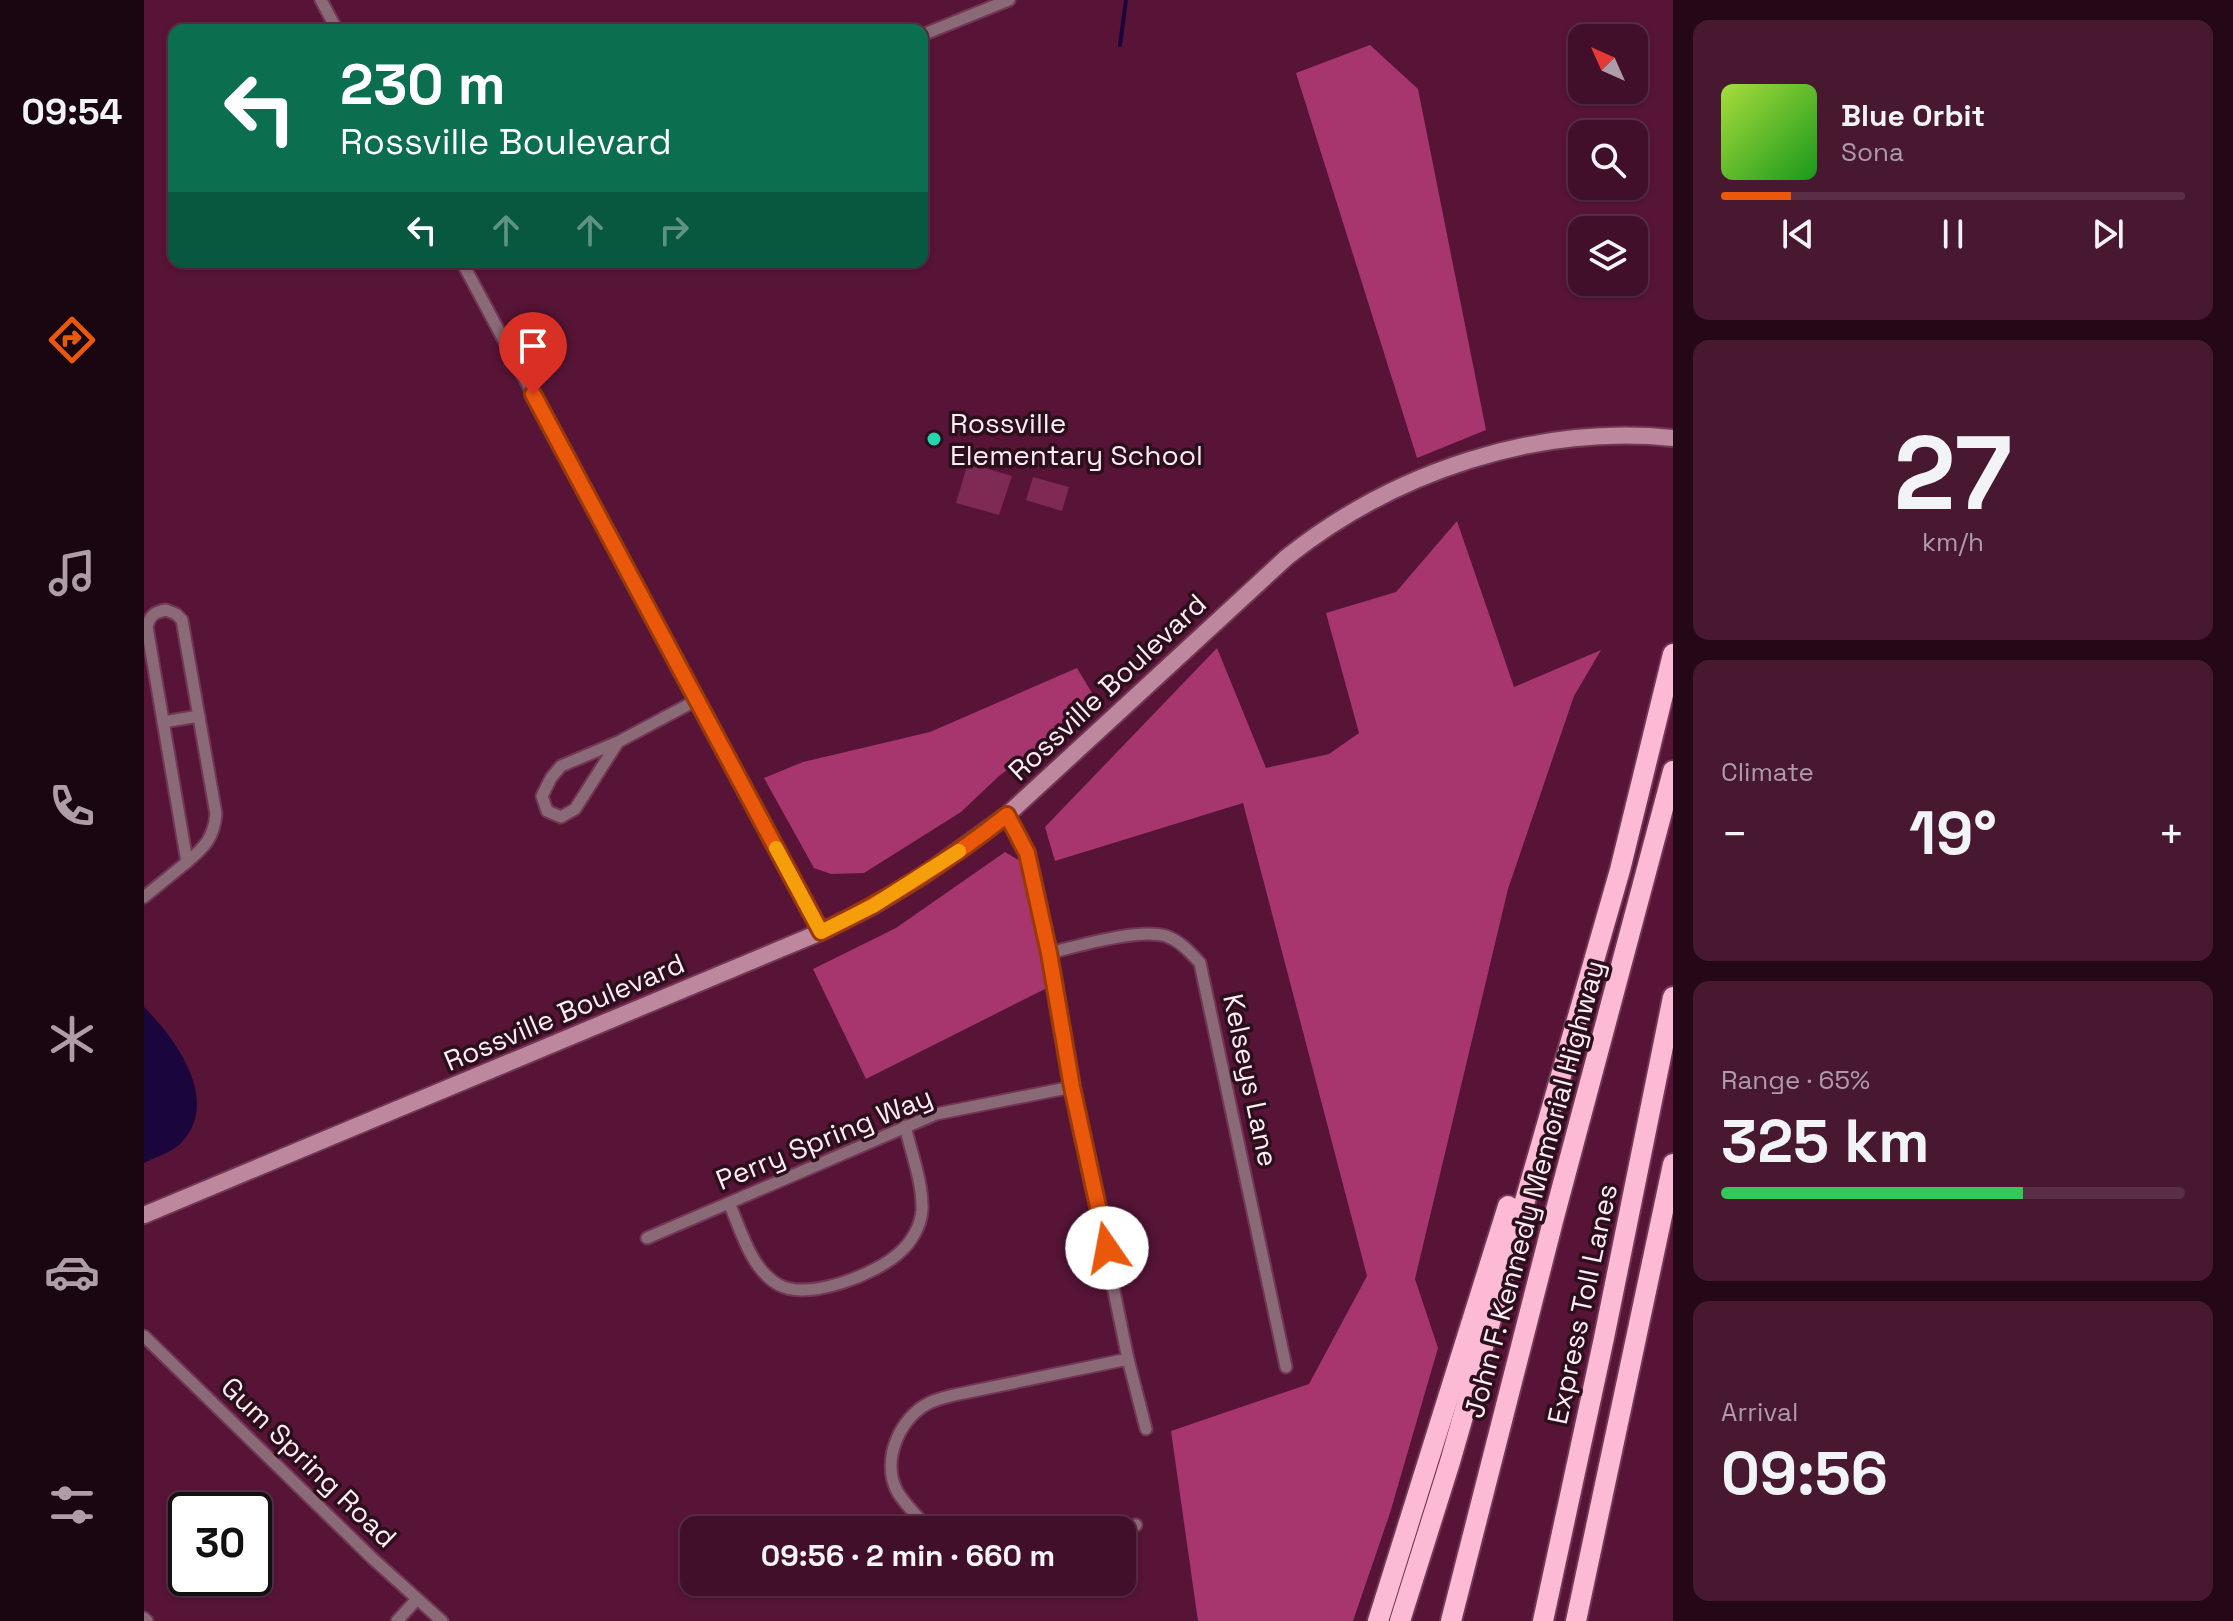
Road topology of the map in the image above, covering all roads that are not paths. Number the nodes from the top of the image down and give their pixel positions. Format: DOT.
graph roads {
  1 [pos="321,0"];
  2 [pos="1009,0"];
  3 [pos="334,24"];
  4 [pos="928,33"];
  5 [pos="465,268"];
  6 [pos="1673,438"];
  7 [pos="1673,654"];
  8 [pos="697,700"];
  9 [pos="199,716"];
  10 [pos="163,722"];
  11 [pos="618,742"];
  12 [pos="1644,767"];
  13 [pos="1673,771"];
  14 [pos="1007,815"];
  15 [pos="187,862"];
  16 [pos="144,897"];
  17 [pos="821,932"];
  18 [pos="1049,953"];
  19 [pos="1673,997"];
  20 [pos="1072,1087"];
  21 [pos="905,1126"];
  22 [pos="1673,1164"];
  23 [pos="729,1203"];
  24 [pos="144,1215"];
  25 [pos="647,1238"];
  26 [pos="144,1336"];
  27 [pos="1128,1359"];
  28 [pos="1286,1367"];
  29 [pos="1146,1429"];
  30 [pos="919,1516"];
  31 [pos="417,1599"];
  32 [pos="397,1621"];
  33 [pos="442,1621"];
  34 [pos="1378,1621"];
  35 [pos="1400,1621"];
  36 [pos="1451,1621"];
  37 [pos="1543,1621"];
  38 [pos="1576,1621"];
  1 -- 3 [label="street"];
  2 -- 4 [label="street"];
  5 -- 8 [label="street"];
  6 -- 14 [label="main road, Rossville Boulevard"];
  7 -- 12 [label="highway"];
  8 -- 11 [label="street"];
  8 -- 17 [label="street"];
  9 -- 10 [label="street"];
  9 -- 10 [label="street"];
  9 -- 15 [label="street"];
  10 -- 15 [label="street"];
  11 -- 11 [label="street"];
  12 -- 34 [label="highway"];
  12 -- 35 [label="highway"];
  13 -- 36 [label="highway, John F. Kennedy Memorial Highway"];
  14 -- 17 [label="main road, Rossville Boulevard"];
  14 -- 18 [label="street"];
  15 -- 16 [label="street"];
  17 -- 24 [label="main road, Rossville Boulevard"];
  18 -- 20 [label="street"];
  18 -- 28 [label="street, Kelseys Lane"];
  19 -- 37 [label="highway, Express Toll Lanes"];
  20 -- 21 [label="street, Perry Spring Way"];
  20 -- 27 [label="street"];
  21 -- 23 [label="street, Perry Spring Way"];
  21 -- 23 [label="street"];
  22 -- 38 [label="highway"];
  23 -- 25 [label="street, Perry Spring Way"];
  26 -- 31 [label="street, Gum Spring Road"];
  27 -- 29 [label="street"];
  27 -- 30 [label="street"];
  31 -- 32 [label="street"];
  31 -- 33 [label="street, Gum Spring Road"];
}
